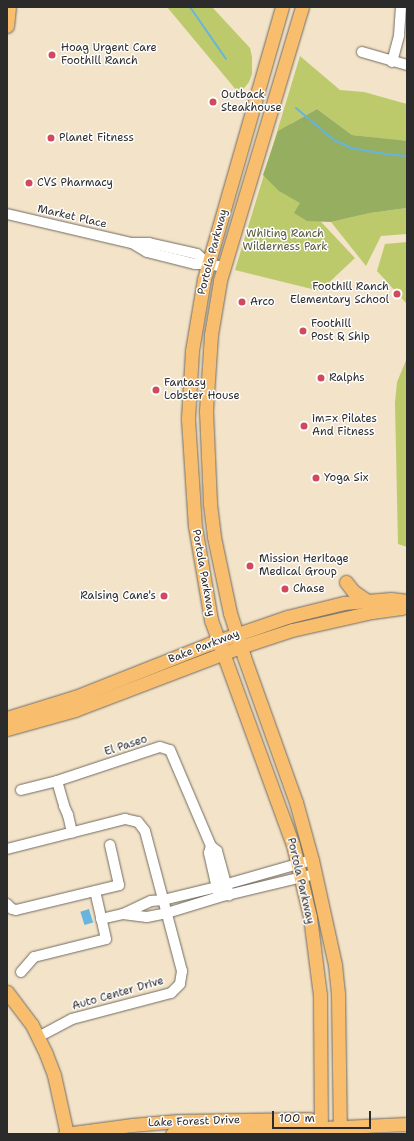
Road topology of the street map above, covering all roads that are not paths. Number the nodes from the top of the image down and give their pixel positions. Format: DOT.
graph roads {
  1 [pos="9,7"];
  2 [pos="282,7"];
  3 [pos="302,7"];
  4 [pos="401,7"];
  5 [pos="7,26"];
  6 [pos="362,52"];
  7 [pos="392,62"];
  8 [pos="407,65"];
  9 [pos="7,214"];
  10 [pos="208,264"];
  11 [pos="223,267"];
  12 [pos="346,582"];
  13 [pos="366,600"];
  14 [pos="344,603"];
  15 [pos="405,605"];
  16 [pos="236,634"];
  17 [pos="218,641"];
  18 [pos="240,647"];
  19 [pos="223,654"];
  20 [pos="76,697"];
  21 [pos="7,718"];
  22 [pos="12,728"];
  23 [pos="57,781"];
  24 [pos="21,790"];
  25 [pos="70,834"];
  26 [pos="110,845"];
  27 [pos="7,849"];
  28 [pos="312,860"];
  29 [pos="298,864"];
  30 [pos="315,874"];
  31 [pos="301,878"];
  32 [pos="222,886"];
  33 [pos="95,891"];
  34 [pos="224,896"];
  35 [pos="163,900"];
  36 [pos="7,904"];
  37 [pos="128,911"];
  38 [pos="167,913"];
  39 [pos="101,919"];
  40 [pos="21,972"];
  41 [pos="7,992"];
  42 [pos="38,1037"];
  43 [pos="407,1124"];
  44 [pos="340,1130"];
  45 [pos="321,1131"];
  46 [pos="67,1134"];
  47 [pos="172,1134"];
  1 -- 5 [label="main road"];
  2 -- 10 [label="main road, Portola Parkway"];
  3 -- 11 [label="main road, Portola Parkway"];
  4 -- 7 [label="street"];
  6 -- 7 [label="street"];
  7 -- 8 [label="street"];
  9 -- 10 [label="street, Market Place"];
  10 -- 11 [label="street, Market Place"];
  10 -- 17 [label="main road, Portola Parkway"];
  11 -- 16 [label="main road, Portola Parkway"];
  12 -- 13 [label="main road"];
  13 -- 14 [label="main road, Bake Parkway"];
  13 -- 15 [label="main road, Bake Parkway"];
  14 -- 15 [label="main road"];
  14 -- 16 [label="main road, Bake Parkway"];
  15 -- 18 [label="main road, Bake Parkway"];
  16 -- 17 [label="main road, Bake Parkway"];
  16 -- 18 [label="main road, Portola Parkway"];
  17 -- 19 [label="main road, Portola Parkway"];
  17 -- 20 [label="main road, Bake Parkway"];
  18 -- 19 [label="main road, Bake Parkway"];
  18 -- 28 [label="main road, Portola Parkway"];
  19 -- 22 [label="main road, Bake Parkway"];
  19 -- 29 [label="main road, Portola Parkway"];
  20 -- 21 [label="main road, Bake Parkway"];
  20 -- 22 [label="main road"];
  23 -- 24 [label="street, El Paseo"];
  23 -- 25 [label="street"];
  23 -- 32 [label="street, El Paseo"];
  25 -- 27 [label="street, Auto Center Drive"];
  25 -- 35 [label="street, Auto Center Drive"];
  26 -- 33 [label="street"];
  28 -- 29 [label="street"];
  28 -- 30 [label="main road, Portola Parkway"];
  29 -- 31 [label="main road, Portola Parkway"];
  29 -- 32 [label="street"];
  30 -- 31 [label="street"];
  30 -- 44 [label="main road, Portola Parkway"];
  31 -- 34 [label="street"];
  31 -- 45 [label="main road, Portola Parkway"];
  32 -- 34 [label="street, El Paseo"];
  32 -- 35 [label="street"];
  33 -- 36 [label="street"];
  33 -- 39 [label="street"];
  34 -- 38 [label="street"];
  35 -- 37 [label="street"];
  35 -- 38 [label="street, Auto Center Drive"];
  37 -- 38 [label="street"];
  37 -- 39 [label="street"];
  38 -- 42 [label="street, Auto Center Drive"];
  39 -- 40 [label="street"];
  41 -- 42 [label="main road"];
  42 -- 46 [label="main road"];
  43 -- 44 [label="main road, Lake Forest Drive"];
  44 -- 45 [label="main road, Lake Forest Drive"];
  45 -- 46 [label="main road, Lake Forest Drive"];
  45 -- 47 [label="main road, Lake Forest Drive"];
}
